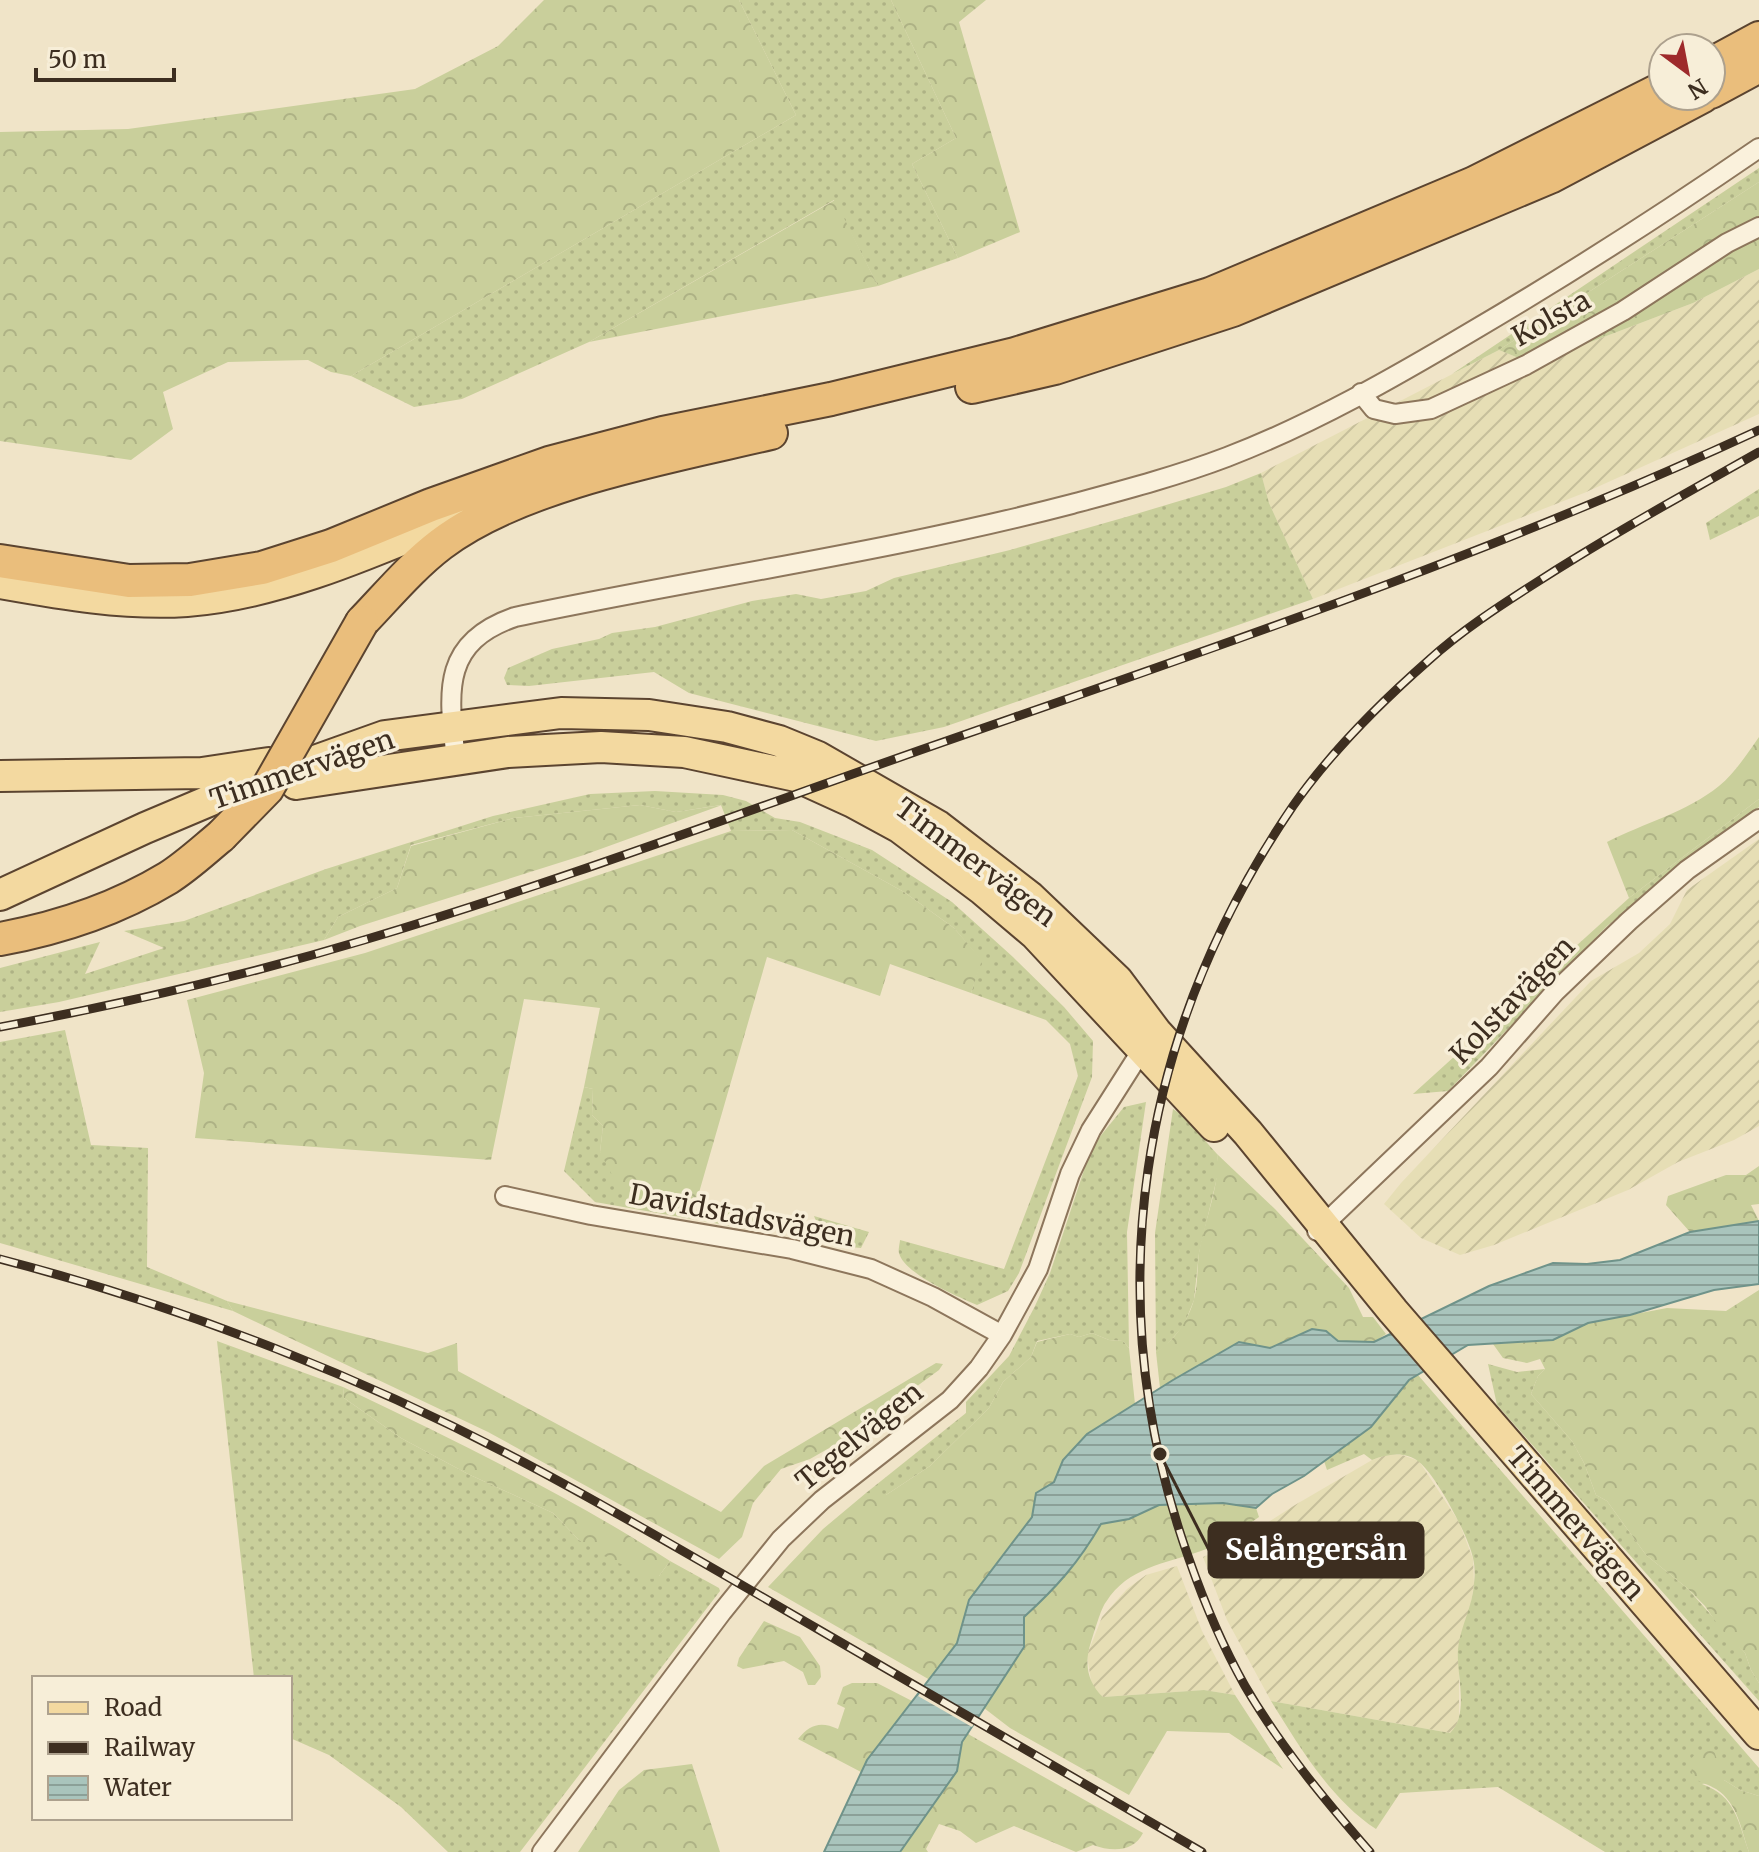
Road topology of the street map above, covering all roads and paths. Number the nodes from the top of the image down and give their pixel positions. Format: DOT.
graph roads {
  1 [pos="1759,38"];
  2 [pos="1727,55"];
  3 [pos="1759,66"];
  4 [pos="1727,83"];
  5 [pos="1647,96"];
  6 [pos="1673,112"];
  7 [pos="1759,148"];
  8 [pos="1759,227"];
  9 [pos="1361,393"];
  10 [pos="672,456"];
  11 [pos="0,561"];
  12 [pos="0,583"];
  13 [pos="452,726"];
  14 [pos="385,736"];
  15 [pos="456,760"];
  16 [pos="0,776"];
  17 [pos="1759,819"];
  18 [pos="0,895"];
  19 [pos="0,910"];
  20 [pos="0,939"];
  21 [pos="1149,1040"];
  22 [pos="505,1196"];
  23 [pos="1320,1228"];
  24 [pos="1002,1335"];
  25 [pos="1759,1734"];
  26 [pos="542,1852"];
  1 -- 2 [label="highway"];
  3 -- 4 [label="highway"];
  5 -- 11 [label="highway"];
  6 -- 10 [label="highway"];
  7 -- 9 [label="street"];
  8 -- 9 [label="street, Kolsta"];
  9 -- 13 [label="street"];
  10 -- 12 [label="main road"];
  10 -- 20 [label="highway, bridge"];
  13 -- 14 [label="main road, Timmervägen"];
  13 -- 15 [label="street"];
  13 -- 21 [label="main road, Timmervägen"];
  14 -- 16 [label="main road"];
  14 -- 18 [label="main road, Timmervägen"];
  15 -- 19 [label="main road, Timmervägen"];
  15 -- 21 [label="main road, Timmervägen"];
  17 -- 23 [label="street, Kolstavägen"];
  21 -- 23 [label="main road, Timmervägen"];
  21 -- 24 [label="street, Tegelvägen"];
  22 -- 24 [label="street, Davidstadsvägen"];
  23 -- 25 [label="main road, Timmervägen"];
  24 -- 26 [label="street, Tegelvägen"];
}
